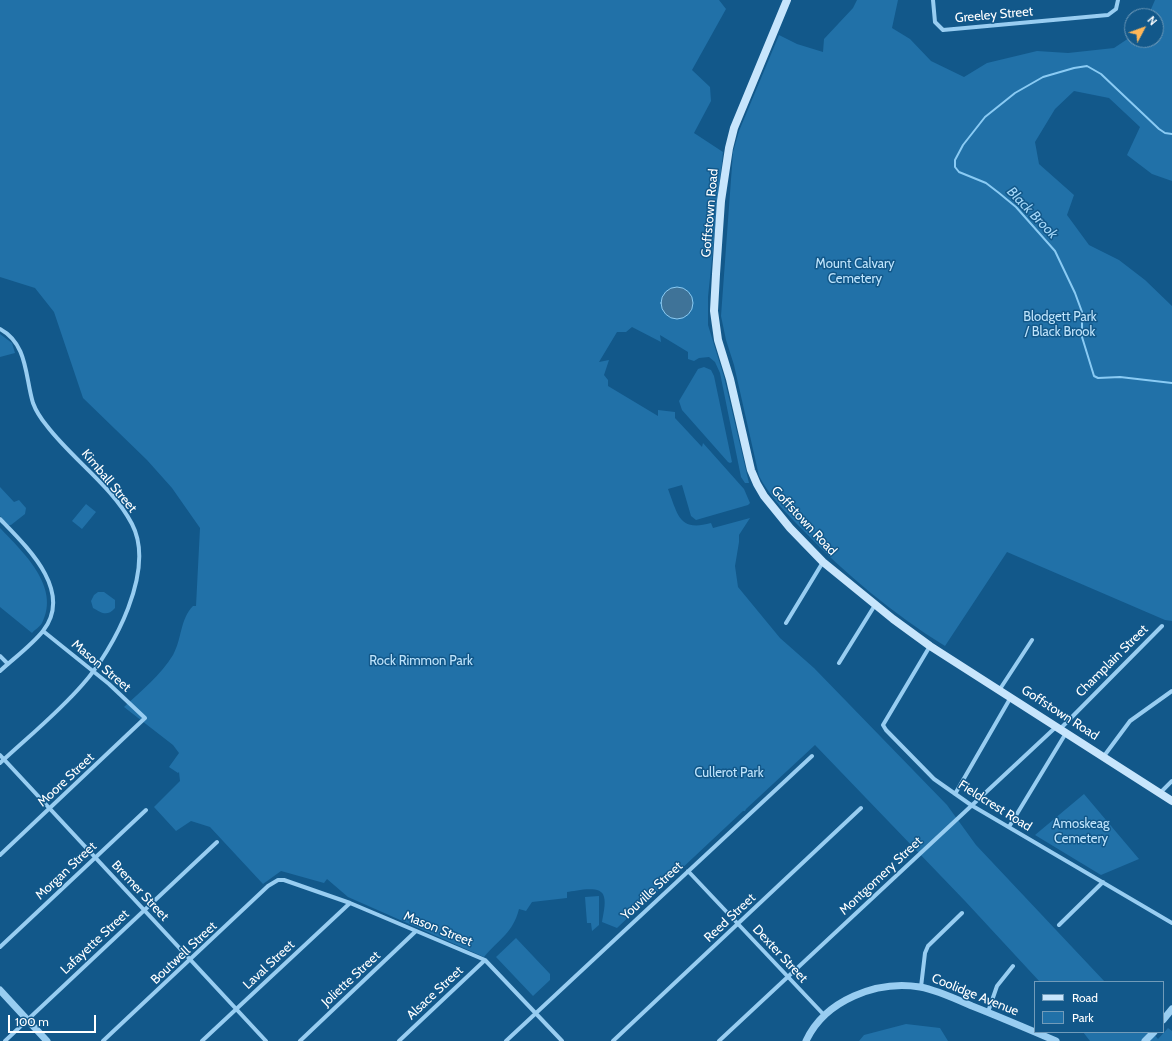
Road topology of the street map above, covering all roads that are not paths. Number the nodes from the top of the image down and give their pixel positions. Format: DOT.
graph roads {
  1 [pos="787,0"];
  2 [pos="933,0"];
  3 [pos="1118,0"];
  4 [pos="0,329"];
  5 [pos="0,519"];
  6 [pos="824,562"];
  7 [pos="876,605"];
  8 [pos="786,623"];
  9 [pos="1162,626"];
  10 [pos="43,631"];
  11 [pos="1032,640"];
  12 [pos="930,646"];
  13 [pos="0,656"];
  14 [pos="839,662"];
  15 [pos="8,664"];
  16 [pos="0,671"];
  17 [pos="93,672"];
  18 [pos="1000,689"];
  19 [pos="1172,691"];
  20 [pos="1011,696"];
  21 [pos="145,718"];
  22 [pos="1061,729"];
  23 [pos="0,755"];
  24 [pos="812,756"];
  25 [pos="1104,756"];
  26 [pos="4,760"];
  27 [pos="0,763"];
  28 [pos="1172,781"];
  29 [pos="1159,793"];
  30 [pos="955,794"];
  31 [pos="1172,801"];
  32 [pos="971,805"];
  33 [pos="49,808"];
  34 [pos="861,808"];
  35 [pos="146,810"];
  36 [pos="1009,827"];
  37 [pos="217,842"];
  38 [pos="0,855"];
  39 [pos="95,857"];
  40 [pos="688,871"];
  41 [pos="278,880"];
  42 [pos="1103,882"];
  43 [pos="350,903"];
  44 [pos="144,910"];
  45 [pos="962,914"];
  46 [pos="1172,923"];
  47 [pos="738,924"];
  48 [pos="1059,924"];
  49 [pos="416,931"];
  50 [pos="0,947"];
  51 [pos="191,960"];
  52 [pos="485,960"];
  53 [pos="1013,966"];
  54 [pos="788,977"];
  55 [pos="921,987"];
  56 [pos="0,990"];
  57 [pos="236,1009"];
  58 [pos="1172,1009"];
  59 [pos="988,1012"];
  60 [pos="535,1013"];
  61 [pos="825,1016"];
  62 [pos="1164,1019"];
  63 [pos="27,1020"];
  64 [pos="1034,1032"];
  65 [pos="1037,1033"];
  66 [pos="1153,1033"];
  67 [pos="4,1041"];
  68 [pos="47,1041"];
  69 [pos="103,1041"];
  70 [pos="202,1041"];
  71 [pos="266,1041"];
  72 [pos="300,1041"];
  73 [pos="399,1041"];
  74 [pos="506,1041"];
  75 [pos="562,1041"];
  76 [pos="612,1041"];
  77 [pos="719,1041"];
  78 [pos="806,1041"];
  79 [pos="1056,1041"];
  80 [pos="1145,1041"];
  1 -- 6 [label="main road, Goffstown Road"];
  2 -- 3 [label="street, Greeley Street"];
  4 -- 17 [label="street, Kimball Street"];
  5 -- 10 [label="street"];
  6 -- 7 [label="main road, Goffstown Road"];
  6 -- 8 [label="street"];
  7 -- 12 [label="main road, Goffstown Road"];
  7 -- 14 [label="street"];
  9 -- 22 [label="street, Champlain Street"];
  10 -- 15 [label="street"];
  10 -- 17 [label="street, Mason Street"];
  11 -- 18 [label="street"];
  12 -- 18 [label="main road, Goffstown Road"];
  12 -- 30 [label="street, Fieldcrest Road"];
  13 -- 15 [label="street"];
  15 -- 16 [label="street"];
  17 -- 21 [label="street, Mason Street"];
  17 -- 26 [label="street, Kimball Street"];
  18 -- 20 [label="main road, Goffstown Road"];
  19 -- 25 [label="street"];
  20 -- 22 [label="main road, Goffstown Road"];
  20 -- 30 [label="street"];
  21 -- 33 [label="street, Moore Street"];
  22 -- 25 [label="main road, Goffstown Road"];
  22 -- 32 [label="street, Montgomery Street"];
  22 -- 36 [label="street"];
  23 -- 26 [label="street, Bremer Street"];
  24 -- 40 [label="street, Youville Street"];
  25 -- 29 [label="main road, Goffstown Road"];
  26 -- 27 [label="street, Kimball Street"];
  26 -- 33 [label="street, Bremer Street"];
  28 -- 29 [label="street"];
  29 -- 31 [label="main road, Goffstown Road"];
  30 -- 32 [label="street, Fieldcrest Road"];
  32 -- 36 [label="street, Fieldcrest Road"];
  32 -- 54 [label="street, Montgomery Street"];
  33 -- 38 [label="street, Moore Street"];
  33 -- 39 [label="street, Bremer Street"];
  34 -- 47 [label="street, Reed Street"];
  35 -- 39 [label="street, Morgan Street"];
  36 -- 42 [label="street, Fieldcrest Road"];
  37 -- 44 [label="street, Lafayette Street"];
  39 -- 44 [label="street, Bremer Street"];
  39 -- 50 [label="street, Morgan Street"];
  40 -- 47 [label="street, Dexter Street"];
  40 -- 60 [label="street, Youville Street"];
  41 -- 43 [label="street, Mason Street"];
  41 -- 51 [label="street, Boutwell Street"];
  42 -- 46 [label="street, Fieldcrest Road"];
  42 -- 48 [label="street"];
  43 -- 49 [label="street, Mason Street"];
  43 -- 57 [label="street, Laval Street"];
  44 -- 51 [label="street, Bremer Street"];
  44 -- 63 [label="street, Lafayette Street"];
  45 -- 55 [label="street"];
  47 -- 54 [label="street, Dexter Street"];
  47 -- 76 [label="street, Reed Street"];
  49 -- 52 [label="street, Mason Street"];
  49 -- 72 [label="street, Joliette Street"];
  51 -- 57 [label="street, Bremer Street"];
  51 -- 69 [label="street, Boutwell Street"];
  52 -- 60 [label="street, Mason Street"];
  52 -- 73 [label="street, Alsace Street"];
  53 -- 59 [label="street"];
  54 -- 61 [label="street, Dexter Street"];
  54 -- 77 [label="street, Montgomery Street"];
  55 -- 59 [label="street, Coolidge Avenue"];
  55 -- 61 [label="street, Coolidge Avenue"];
  56 -- 63 [label="street"];
  57 -- 70 [label="street, Laval Street"];
  57 -- 71 [label="street, Bremer Street"];
  58 -- 62 [label="street"];
  59 -- 64 [label="street, Coolidge Avenue"];
  60 -- 74 [label="street, Youville Street"];
  60 -- 75 [label="street, Mason Street"];
  61 -- 78 [label="street, Coolidge Avenue"];
  63 -- 67 [label="street, Lafayette Street"];
  63 -- 68 [label="street"];
  65 -- 79 [label="street, Coolidge Avenue"];
  66 -- 80 [label="street"];
}
